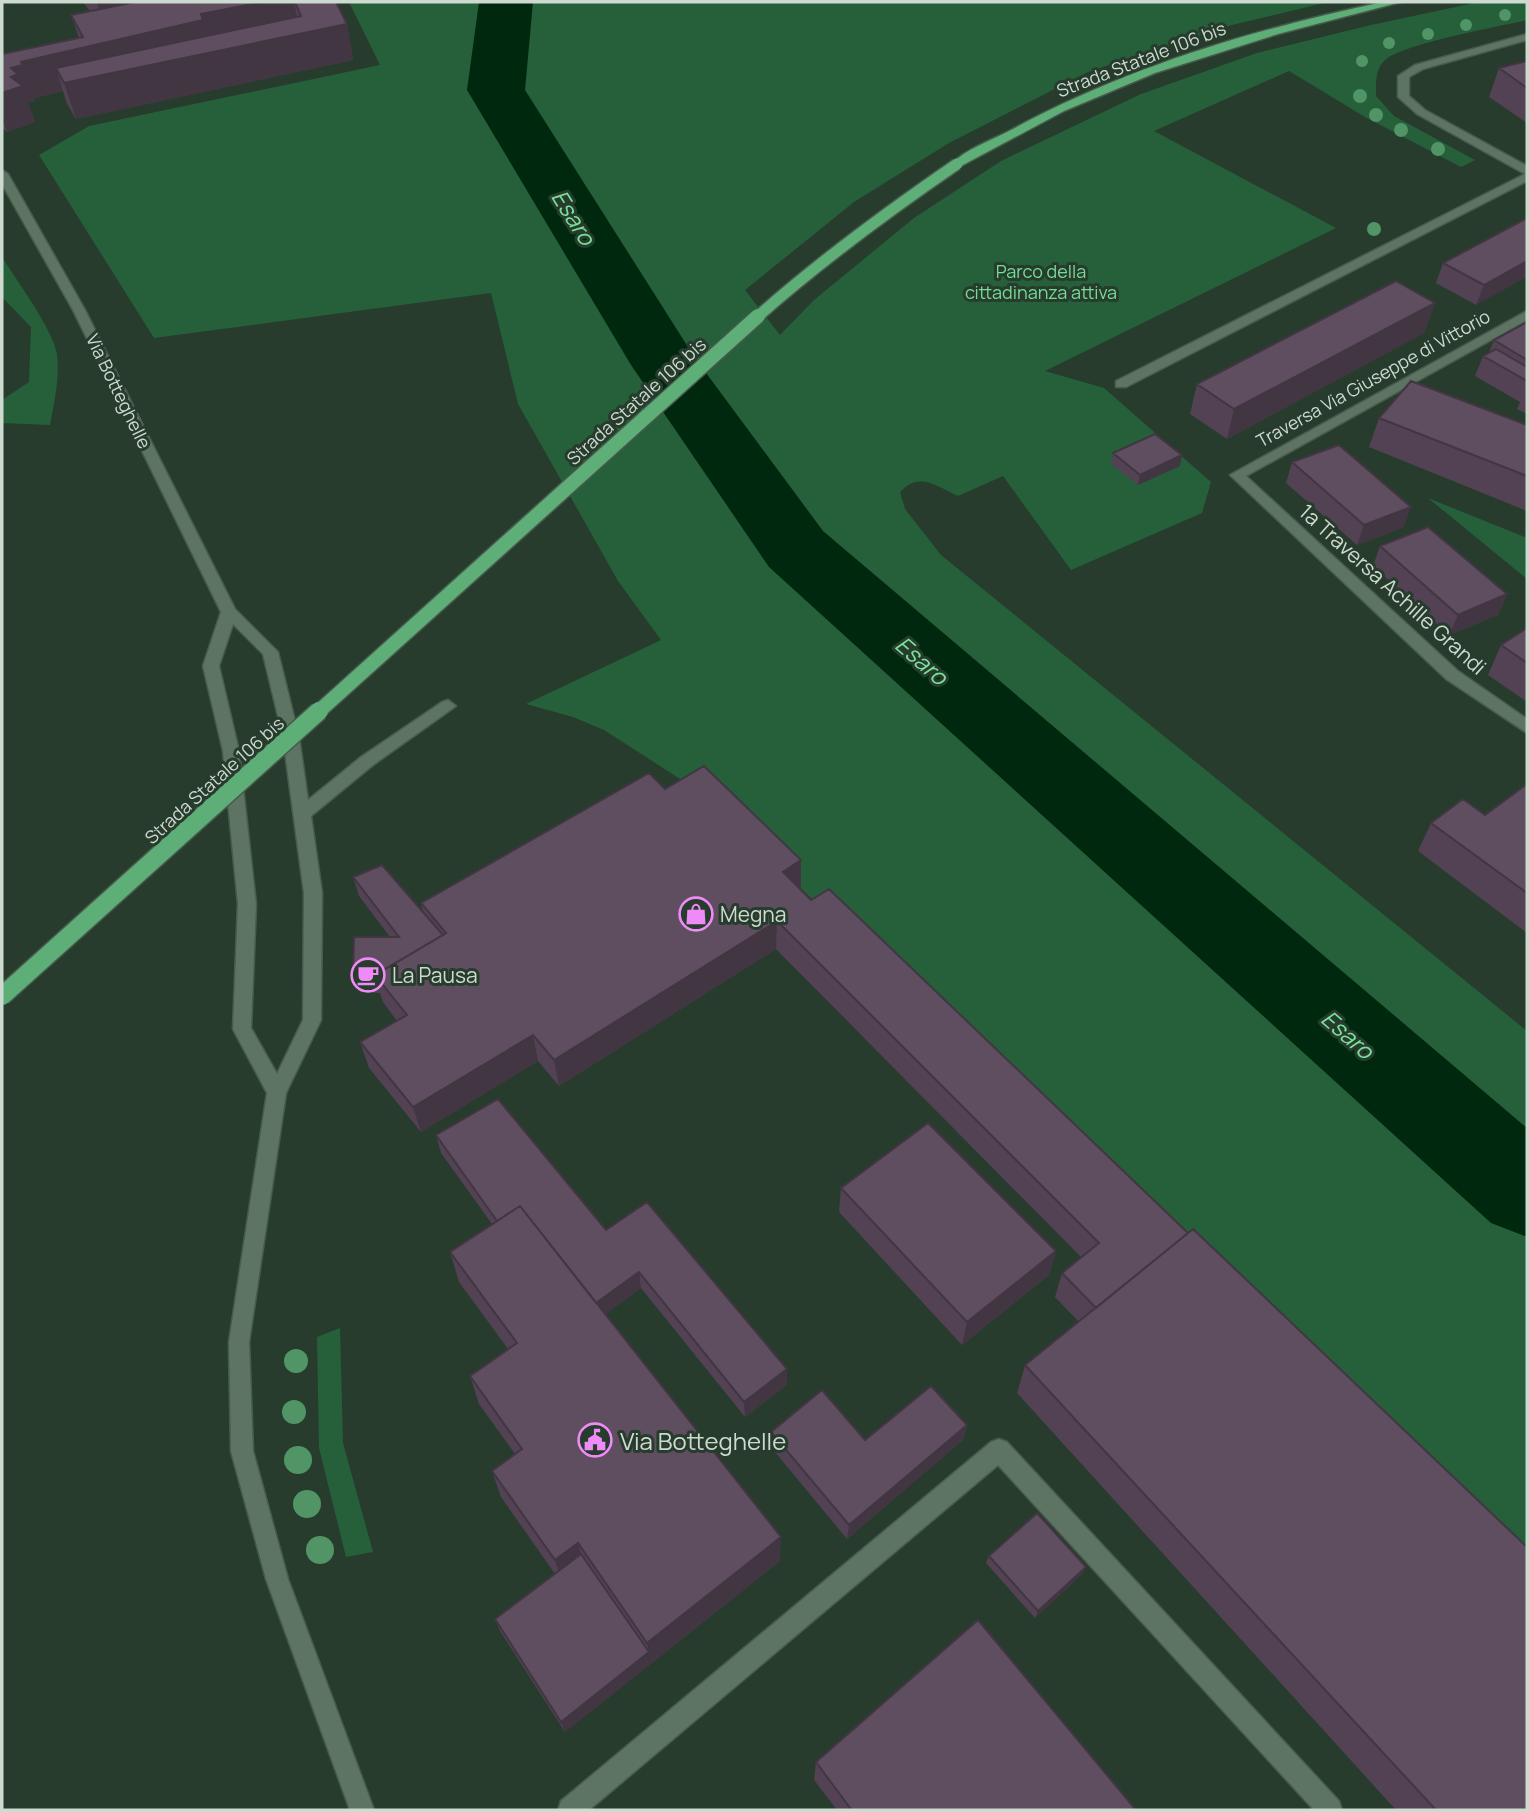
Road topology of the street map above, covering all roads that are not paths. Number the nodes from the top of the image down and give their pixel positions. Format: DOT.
graph roads {
  1 [pos="1396,2"];
  2 [pos="1527,37"];
  3 [pos="1527,171"];
  4 [pos="2,174"];
  5 [pos="1527,177"];
  6 [pos="1527,315"];
  7 [pos="1121,384"];
  8 [pos="1237,475"];
  9 [pos="229,612"];
  10 [pos="448,706"];
  11 [pos="1527,727"];
  12 [pos="302,814"];
  13 [pos="2,996"];
  14 [pos="277,1093"];
  15 [pos="362,1810"];
  16 [pos="570,1810"];
  17 [pos="1330,1810"];
  1 -- 13 [label="main road, Strada Statale 106 bis, bridge"];
  2 -- 3 [label="street"];
  4 -- 9 [label="street, Via Botteghelle"];
  5 -- 7 [label="street"];
  6 -- 8 [label="street, Traversa Via Giuseppe di Vittorio"];
  8 -- 11 [label="street, 1a Traversa Achille Grandi"];
  9 -- 12 [label="street, Via Botteghelle"];
  9 -- 14 [label="street"];
  10 -- 12 [label="street"];
  12 -- 14 [label="street, Via Botteghelle"];
  14 -- 15 [label="street"];
  16 -- 17 [label="street"];
}
